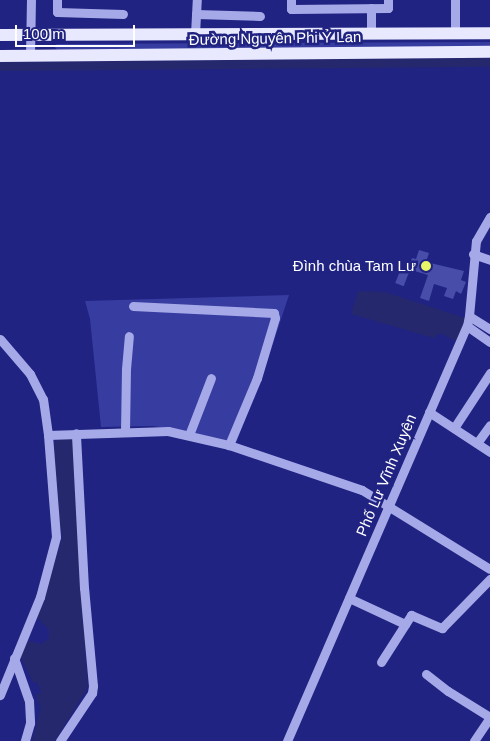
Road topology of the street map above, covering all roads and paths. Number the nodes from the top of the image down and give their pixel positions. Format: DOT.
graph roads {
  1 [pos="31,0"];
  2 [pos="57,0"];
  3 [pos="197,0"];
  4 [pos="291,0"];
  5 [pos="388,0"];
  6 [pos="455,0"];
  7 [pos="371,8"];
  8 [pos="123,14"];
  9 [pos="196,14"];
  10 [pos="260,16"];
  11 [pos="371,33"];
  12 [pos="456,33"];
  13 [pos="490,33"];
  14 [pos="0,34"];
  15 [pos="30,34"];
  16 [pos="196,34"];
  17 [pos="490,52"];
  18 [pos="0,56"];
  19 [pos="30,56"];
  20 [pos="490,217"];
  21 [pos="474,254"];
  22 [pos="490,260"];
  23 [pos="133,306"];
  24 [pos="469,316"];
  25 [pos="467,326"];
  26 [pos="490,329"];
  27 [pos="129,336"];
  28 [pos="0,339"];
  29 [pos="490,342"];
  30 [pos="490,373"];
  31 [pos="211,378"];
  32 [pos="429,412"];
  33 [pos="490,425"];
  34 [pos="454,428"];
  35 [pos="125,432"];
  36 [pos="72,433"];
  37 [pos="48,435"];
  38 [pos="189,436"];
  39 [pos="477,443"];
  40 [pos="230,445"];
  41 [pos="490,452"];
  42 [pos="388,504"];
  43 [pos="490,569"];
  44 [pos="490,579"];
  45 [pos="349,598"];
  46 [pos="405,624"];
  47 [pos="14,658"];
  48 [pos="381,662"];
  49 [pos="426,674"];
  50 [pos="0,695"];
  51 [pos="490,717"];
  52 [pos="25,741"];
  53 [pos="60,741"];
  54 [pos="288,741"];
  55 [pos="474,741"];
  1 -- 15 [label="street"];
  2 -- 8 [label="street"];
  3 -- 9 [label="street"];
  4 -- 7 [label="street"];
  5 -- 7 [label="street"];
  6 -- 12 [label="street"];
  7 -- 11 [label="street"];
  9 -- 10 [label="street"];
  9 -- 16 [label="street"];
  11 -- 12 [label="main road, Đường Nguyên Phi Ỷ Lan"];
  11 -- 16 [label="main road, Đường Nguyên Phi Ỷ Lan"];
  12 -- 13 [label="main road, Đường Nguyên Phi Ỷ Lan"];
  14 -- 15 [label="main road, Đường Nguyên Phi Ỷ Lan"];
  15 -- 16 [label="main road, Đường Nguyên Phi Ỷ Lan"];
  15 -- 19 [label="street"];
  17 -- 19 [label="main road, Đường Nguyên Phi Ỷ Lan"];
  18 -- 19 [label="main road, Đường Nguyên Phi Ỷ Lan"];
  20 -- 21 [label="street, Phố Lư Vĩnh Xuyên"];
  21 -- 22 [label="street"];
  21 -- 24 [label="street, Phố Lư Vĩnh Xuyên"];
  23 -- 40 [label="street"];
  24 -- 25 [label="street, Phố Lư Vĩnh Xuyên"];
  24 -- 26 [label="street"];
  25 -- 29 [label="street"];
  25 -- 32 [label="street, Phố Lư Vĩnh Xuyên"];
  27 -- 35 [label="street"];
  28 -- 37 [label="street"];
  30 -- 34 [label="street"];
  31 -- 38 [label="street"];
  32 -- 34 [label="street"];
  32 -- 42 [label="street, Phố Lư Vĩnh Xuyên"];
  33 -- 39 [label="street"];
  34 -- 39 [label="street"];
  35 -- 36 [label="street"];
  35 -- 38 [label="street"];
  36 -- 37 [label="street"];
  36 -- 53 [label="street"];
  37 -- 47 [label="street"];
  38 -- 40 [label="street"];
  39 -- 41 [label="street"];
  40 -- 42 [label="street"];
  42 -- 43 [label="street"];
  42 -- 45 [label="street, Phố Lư Vĩnh Xuyên"];
  44 -- 46 [label="street"];
  45 -- 46 [label="street"];
  45 -- 54 [label="street, Phố Lư Vĩnh Xuyên"];
  46 -- 48 [label="street"];
  47 -- 50 [label="street"];
  47 -- 52 [label="street"];
  49 -- 51 [label="street"];
  51 -- 55 [label="street"];
}
